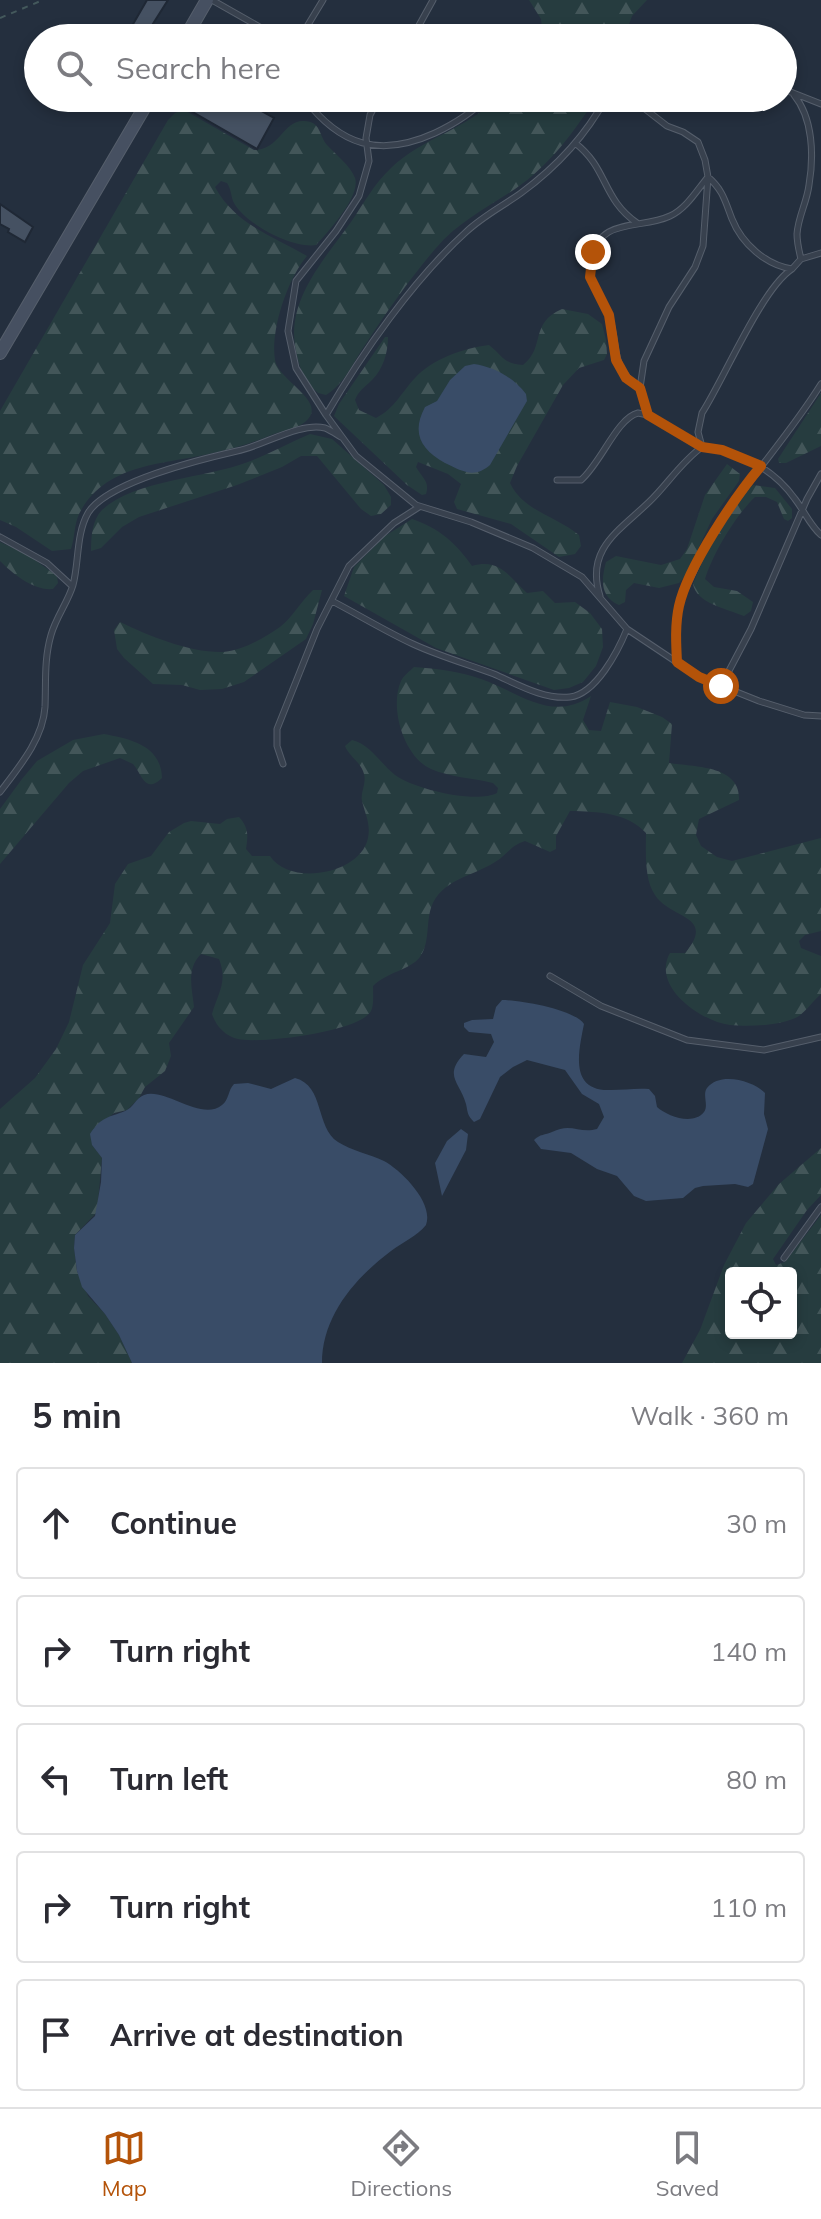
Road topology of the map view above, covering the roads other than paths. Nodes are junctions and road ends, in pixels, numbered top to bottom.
1 (210, 0) edge
2 (323, 0) edge
3 (433, 0) edge
4 (194, 24) edge
5 (254, 24) edge
6 (308, 24) edge
7 (420, 24) edge
8 (797, 96) edge
9 (797, 99) edge
10 (821, 104) edge
11 (142, 112) edge
12 (314, 112) edge
13 (372, 112) edge
14 (472, 112) edge
15 (596, 112) edge
16 (649, 112) edge
17 (575, 143) junction
18 (367, 146) junction
19 (708, 177) junction
20 (638, 223) junction
21 (821, 253) edge
22 (801, 259) junction
23 (792, 269) junction
24 (0, 353) edge
25 (821, 384) edge
26 (640, 388) junction
27 (326, 415) junction
28 (648, 415) junction
29 (342, 437) junction
30 (702, 447) junction
31 (761, 466) junction
32 (821, 474) edge
33 (557, 480) dead end
34 (420, 506) junction
35 (802, 511) junction
36 (821, 535) edge
37 (0, 537) edge
38 (73, 586) junction
39 (600, 598) junction
40 (332, 601) junction
41 (627, 629) junction
42 (677, 662) junction
43 (721, 686) junction
44 (821, 716) edge
45 (283, 764) dead end
46 (0, 792) edge
47 (550, 976) dead end
48 (821, 1037) edge
49 (821, 1207) edge
50 (784, 1258) dead end

1 - 4 main road
1 - 5 lane
2 - 6 lane
3 - 7 lane
8 - 10 lane
9 - 22 lane
11 - 24 main road
12 - 18 lane
13 - 18 lane
14 - 18 lane
15 - 17 lane
16 - 19 lane
17 - 20 lane
17 - 27 lane
18 - 27 lane
19 - 20 lane
19 - 23 lane
19 - 26 lane
20 - 26 lane
21 - 22 lane
22 - 23 lane
23 - 30 lane
25 - 31 lane
26 - 28 lane
27 - 29 lane
28 - 30 lane
28 - 33 lane
29 - 34 lane
29 - 38 lane
30 - 31 lane
30 - 39 lane
31 - 35 lane
31 - 42 lane
32 - 35 lane
34 - 39 lane
34 - 40 lane
35 - 36 lane
35 - 43 lane
37 - 38 lane
38 - 46 lane
39 - 41 lane
40 - 41 lane
40 - 45 lane
41 - 42 lane
42 - 43 lane
43 - 44 lane
47 - 48 lane
49 - 50 lane

